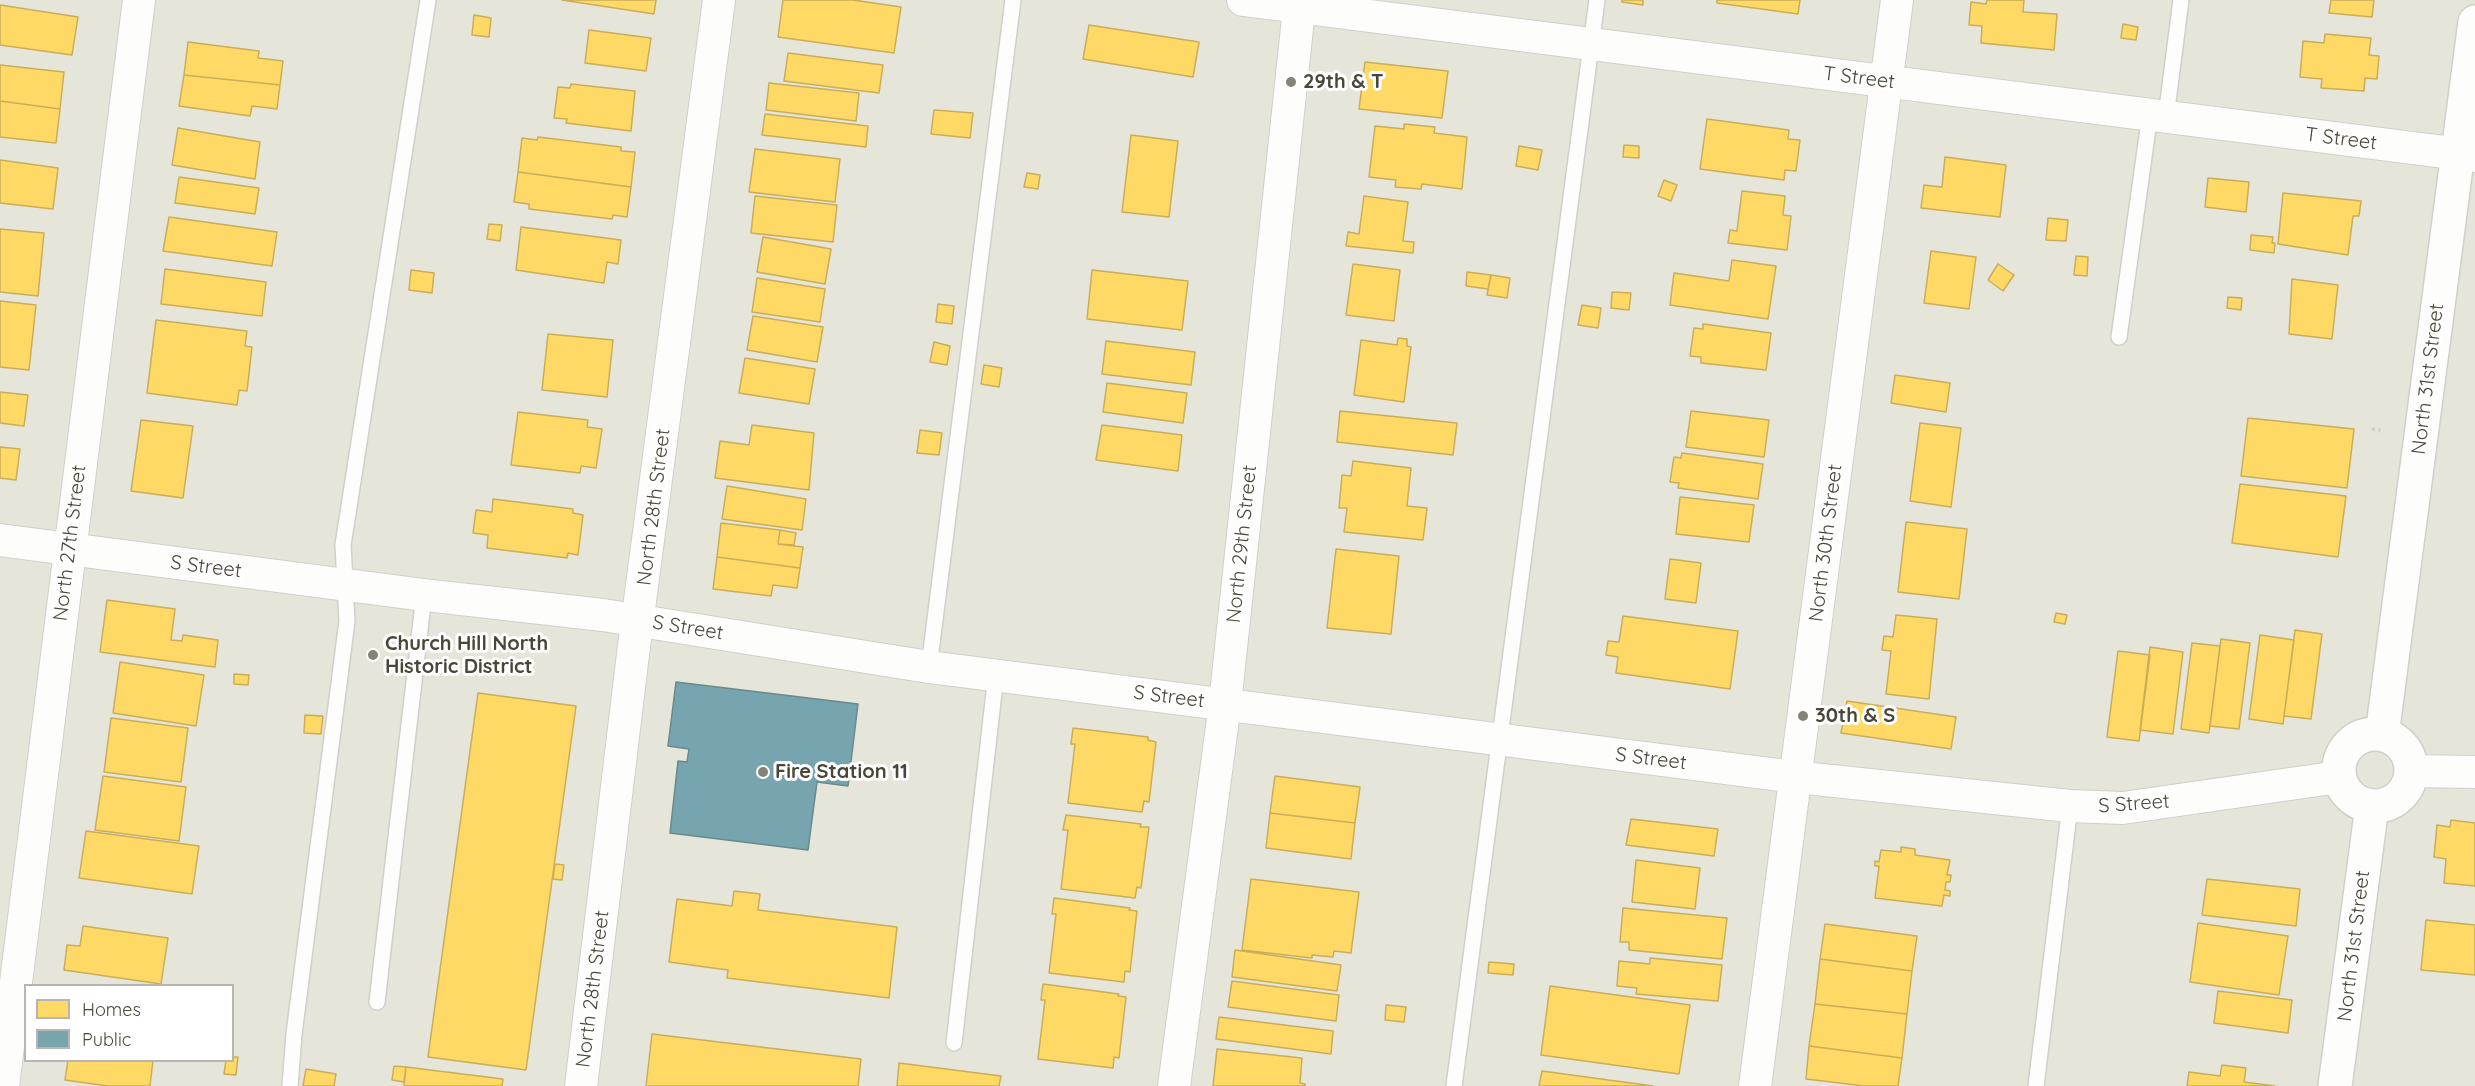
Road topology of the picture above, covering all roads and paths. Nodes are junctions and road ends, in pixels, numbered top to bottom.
1 (139, 0) edge
2 (428, 0) edge
3 (719, 0) edge
4 (1013, 0) edge
5 (1243, 0) edge
6 (1597, 0) edge
7 (1898, 0) edge
8 (2181, 0) edge
9 (1299, 3) edge
10 (2475, 22) edge
11 (1591, 44) junction
12 (1887, 81) junction
13 (2158, 116) junction
14 (2466, 155) edge
15 (2119, 336) dead end
16 (2372, 429) dead end
17 (2386, 431) dead end
18 (0, 540) edge
19 (69, 548) junction
20 (345, 585) junction
21 (424, 595) junction
22 (639, 621) junction
23 (929, 667) junction
24 (996, 675) junction
25 (1225, 704) junction
26 (2382, 735) junction
27 (1499, 739) junction
28 (2411, 771) junction
29 (2475, 772) edge
30 (1796, 777) junction
31 (2339, 777) junction
32 (2372, 806) junction
33 (2070, 807) junction
34 (377, 1002) dead end
35 (954, 1043) dead end
36 (3, 1086) edge
37 (291, 1086) edge
38 (581, 1086) edge
39 (1174, 1086) edge
40 (1454, 1086) edge
41 (1755, 1086) edge
42 (2036, 1086) edge
43 (2335, 1086) edge

1 - 19 street, North 27th Street
2 - 20 lane
3 - 22 street, North 28th Street
4 - 23 lane
5 - 9 street, T Street
6 - 11 lane
7 - 12 street, North 30th Street
8 - 13 lane
9 - 11 street, T Street
9 - 25 street, North 29th Street
10 - 14 street, North 31st Street
11 - 12 street, T Street
11 - 27 lane
12 - 13 street, T Street
12 - 30 street, North 30th Street
13 - 14 street, T Street
13 - 15 lane
14 - 26 street, North 31st Street
16 - 17 path
18 - 19 street, S Street
19 - 20 street, S Street
19 - 36 street, North 27th Street
20 - 21 street, S Street
20 - 37 lane
21 - 22 street, S Street
21 - 34 lane
22 - 23 street, S Street
22 - 38 street, North 28th Street
23 - 24 street, S Street
24 - 25 street, S Street
24 - 35 lane
25 - 27 street, S Street
25 - 39 street, North 29th Street
26 - 28 street
26 - 31 street
27 - 30 street, S Street
27 - 40 lane
28 - 29 street
28 - 32 street
30 - 33 street, S Street
30 - 41 street, North 30th Street
31 - 32 street
31 - 33 street, S Street
32 - 43 street, North 31st Street
33 - 42 lane

